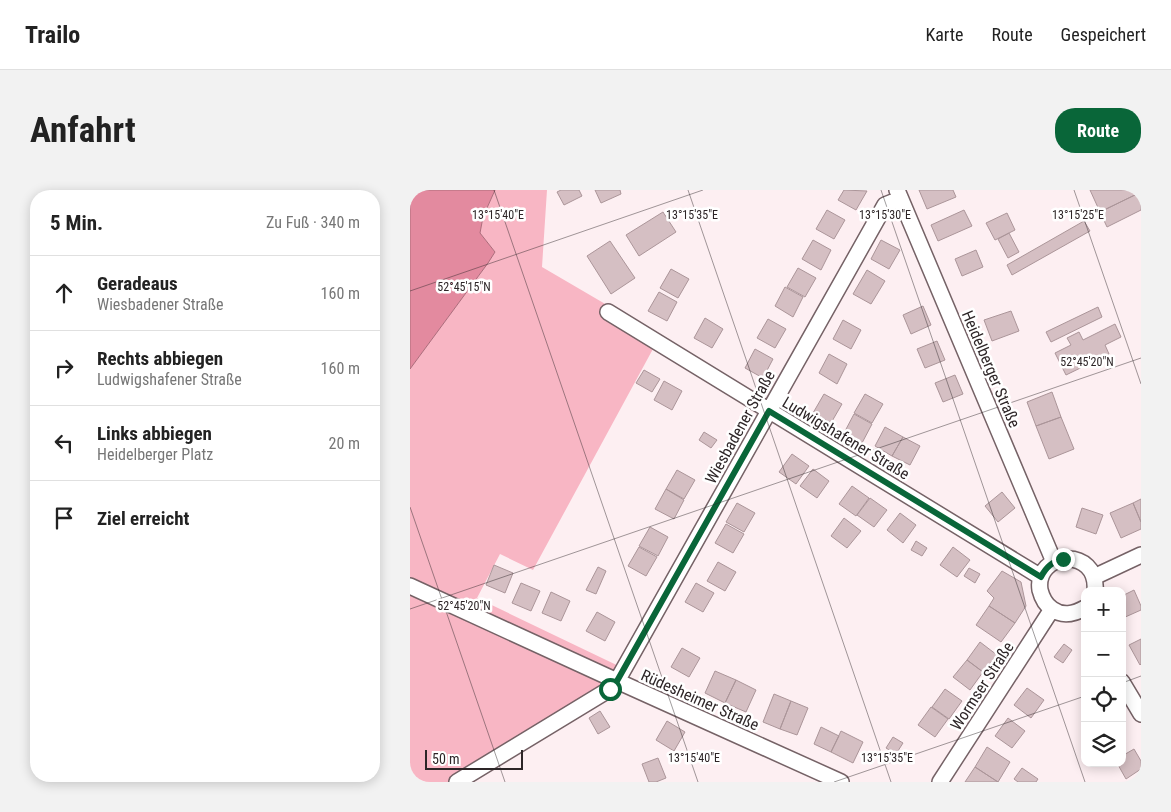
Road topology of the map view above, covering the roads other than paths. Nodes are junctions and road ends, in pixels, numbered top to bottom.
1 (898, 194) edge
2 (608, 312) dead end
3 (769, 411) junction
4 (1141, 555) edge
5 (1054, 562) junction
6 (1041, 577) junction
7 (1094, 584) edge
8 (410, 586) edge
9 (1052, 609) junction
10 (1081, 612) edge
11 (617, 681) junction
12 (1126, 689) edge
13 (1141, 714) edge
14 (457, 782) edge
15 (840, 782) edge
16 (940, 782) edge

1 - 3 street, Wiesbadener Straße
1 - 5 street, Heidelberger Straße
2 - 3 street, Ludwigshafener Straße
3 - 6 street, Ludwigshafener Straße
3 - 11 street, Wiesbadener Straße
4 - 7 street
5 - 6 street
5 - 7 street
6 - 9 street
8 - 11 street, Rüdesheimer Straße
9 - 10 street
9 - 16 street, Wormser Straße
11 - 14 street
11 - 15 street, Rüdesheimer Straße
12 - 13 street

